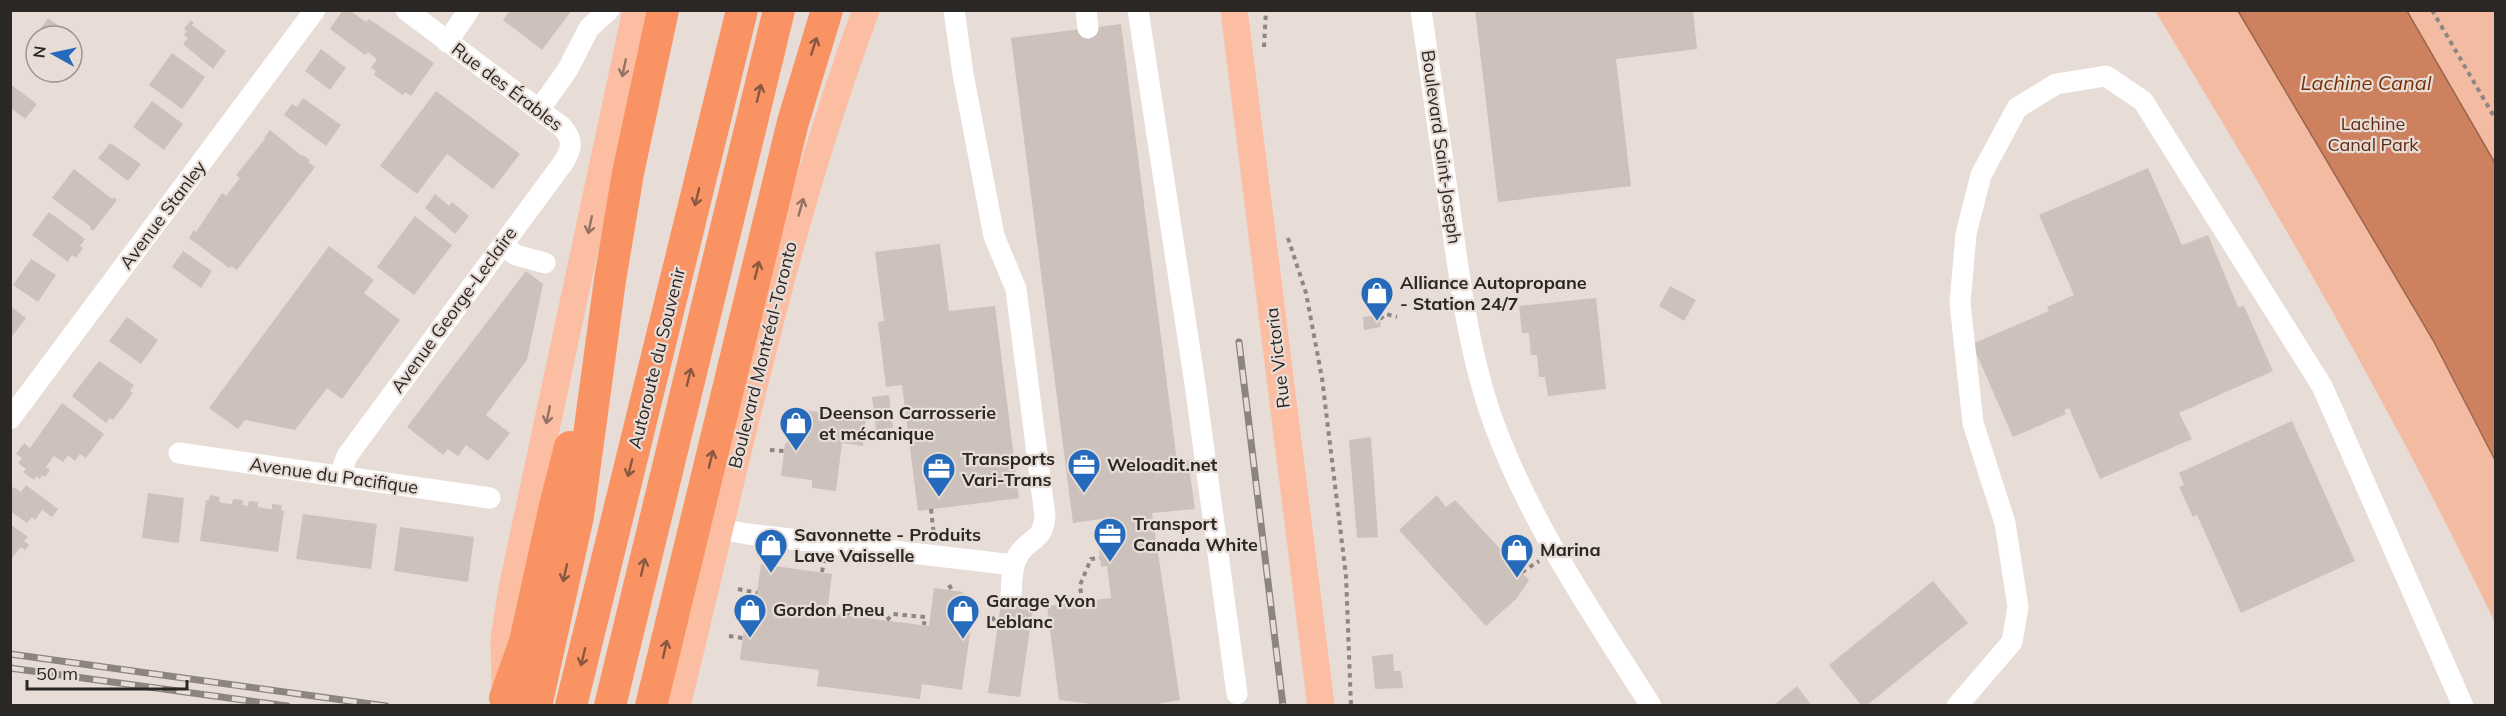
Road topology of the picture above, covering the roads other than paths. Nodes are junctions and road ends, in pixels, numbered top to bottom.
1 (315, 10) edge
2 (406, 10) edge
3 (469, 10) edge
4 (609, 10) edge
5 (636, 10) edge
6 (663, 10) edge
7 (742, 10) edge
8 (779, 10) edge
9 (827, 10) edge
10 (866, 10) edge
11 (954, 10) edge
12 (1138, 10) edge
13 (1234, 10) edge
14 (1421, 10) edge
15 (447, 42) junction
16 (539, 110) junction
17 (571, 145) junction
18 (602, 167) junction
19 (502, 245) junction
20 (545, 263) dead end
21 (602, 325) junction
22 (10, 419) edge
23 (179, 453) dead end
24 (340, 476) junction
25 (490, 498) dead end
26 (720, 529) junction
27 (1014, 565) junction
28 (1011, 597) dead end
29 (1237, 694) dead end
30 (505, 702) edge
31 (536, 705) edge
32 (571, 705) edge
33 (610, 705) edge
34 (651, 705) edge
35 (677, 705) edge
36 (1320, 705) edge
37 (1651, 705) edge
38 (1957, 705) edge
39 (2463, 705) edge

1 - 22 street, Avenue Stanley
2 - 15 street, Rue des Érables
3 - 15 street
4 - 16 street
5 -> 18 main road
6 - 21 highway
7 -> 32 highway, Autoroute du Souvenir
33 -> 8 highway, Autoroute du Souvenir
34 -> 9 highway
26 -> 10 main road, Boulevard Montréal-Toronto
11 - 27 street
12 - 29 street
13 - 36 main road, Rue Victoria
14 - 37 street, Boulevard Saint-Joseph
15 - 16 street, Rue des Érables
16 - 17 street, Rue des Érables
17 - 18 street, Rue des Érables
17 - 19 street, Avenue George-Leclaire
18 -> 30 main road
19 - 20 street
19 - 24 street, Avenue George-Leclaire
21 - 30 highway
21 -> 31 highway
23 - 24 street, Avenue du Pacifique
24 - 25 street, Avenue du Pacifique
26 - 27 street
26 - 35 main road, Boulevard Montréal-Toronto
27 - 28 street
38 - 39 street

